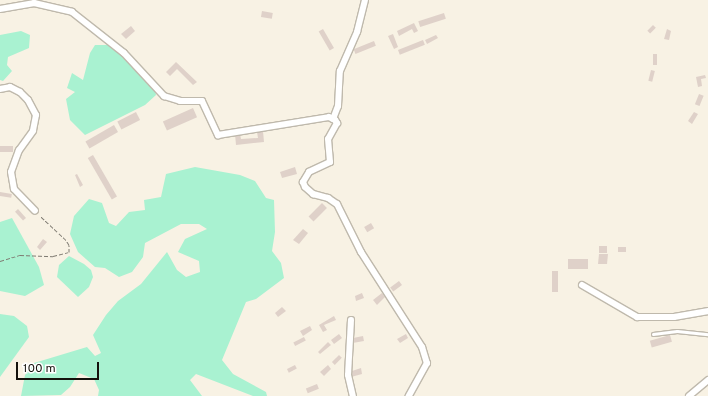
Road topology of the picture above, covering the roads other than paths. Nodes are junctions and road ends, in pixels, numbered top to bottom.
1 (365, 0) edge
2 (0, 9) edge
3 (0, 89) edge
4 (333, 119) junction
5 (36, 211) road end
6 (582, 285) dead end
7 (708, 311) edge
8 (352, 320) dead end
9 (653, 334) dead end
10 (708, 334) edge
11 (708, 380) edge
12 (353, 396) edge
13 (409, 396) edge
14 (689, 396) edge

1 - 4 street
2 - 4 street
3 - 5 street
4 - 13 street
6 - 7 street
8 - 12 street
9 - 10 lane
11 - 14 street

